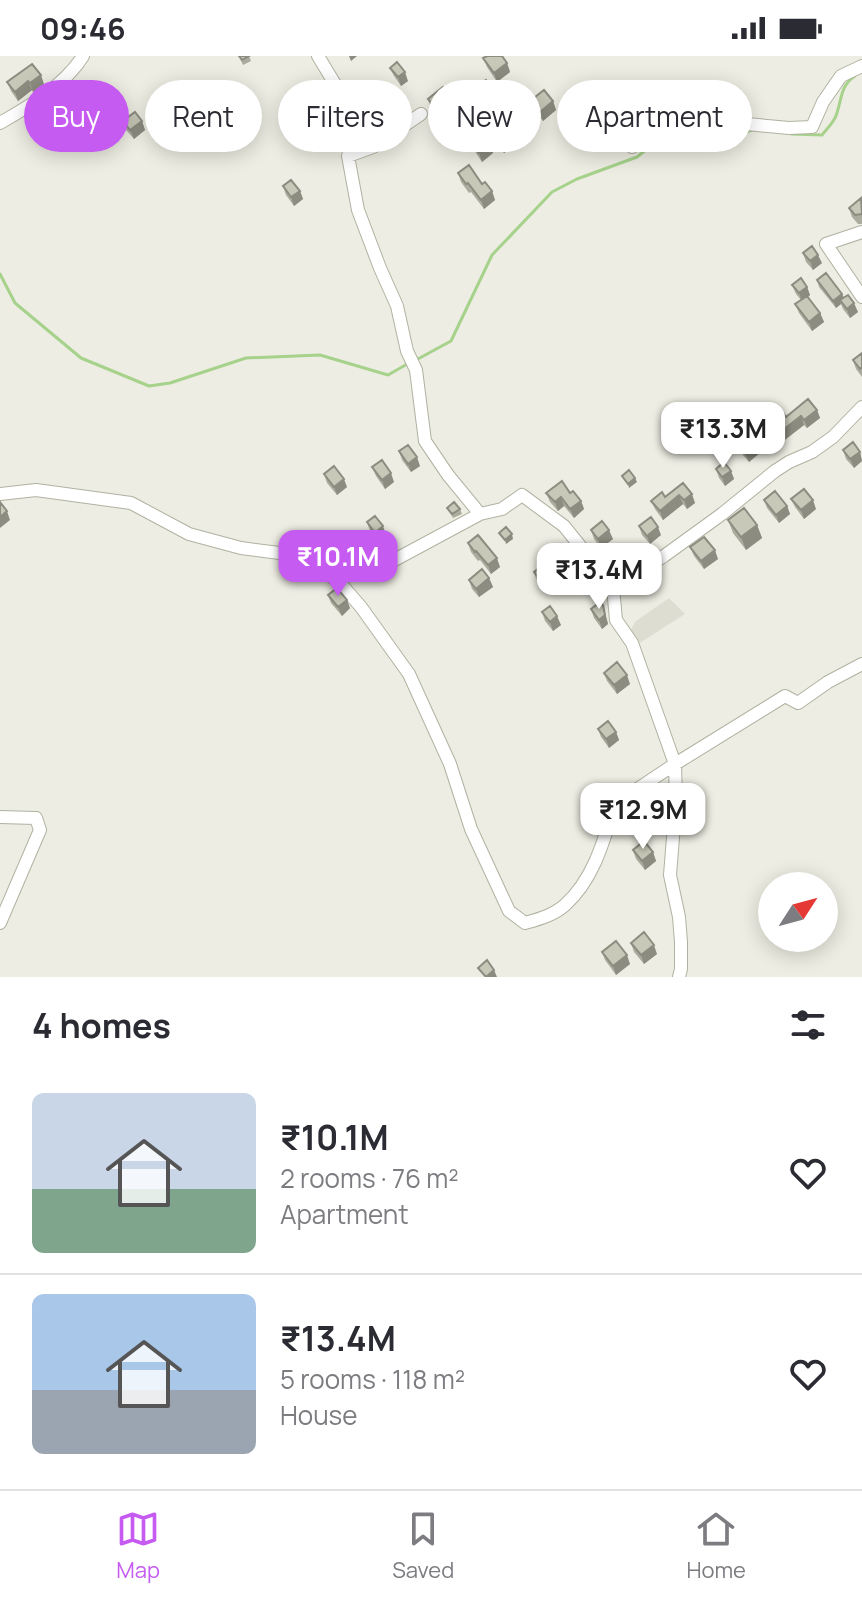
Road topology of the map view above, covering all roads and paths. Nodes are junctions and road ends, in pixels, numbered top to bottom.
1 (83, 56) edge
2 (318, 56) edge
3 (862, 66) edge
4 (333, 80) edge
5 (421, 114) dead end
6 (412, 120) edge
7 (0, 123) edge
8 (752, 124) edge
9 (359, 152) edge
10 (862, 232) edge
11 (862, 297) edge
12 (862, 407) edge
13 (0, 494) edge
14 (480, 514) junction
15 (296, 559) junction
16 (613, 587) junction
17 (862, 664) edge
18 (675, 764) junction
19 (0, 817) edge
20 (0, 923) edge
21 (679, 977) edge

1 - 7 street
2 - 4 street
3 - 8 street
5 - 6 street
9 - 14 street
10 - 11 street
12 - 16 street
13 - 15 street
14 - 15 street
14 - 16 street
15 - 18 street
16 - 18 street
17 - 18 street
18 - 21 street
19 - 20 street

